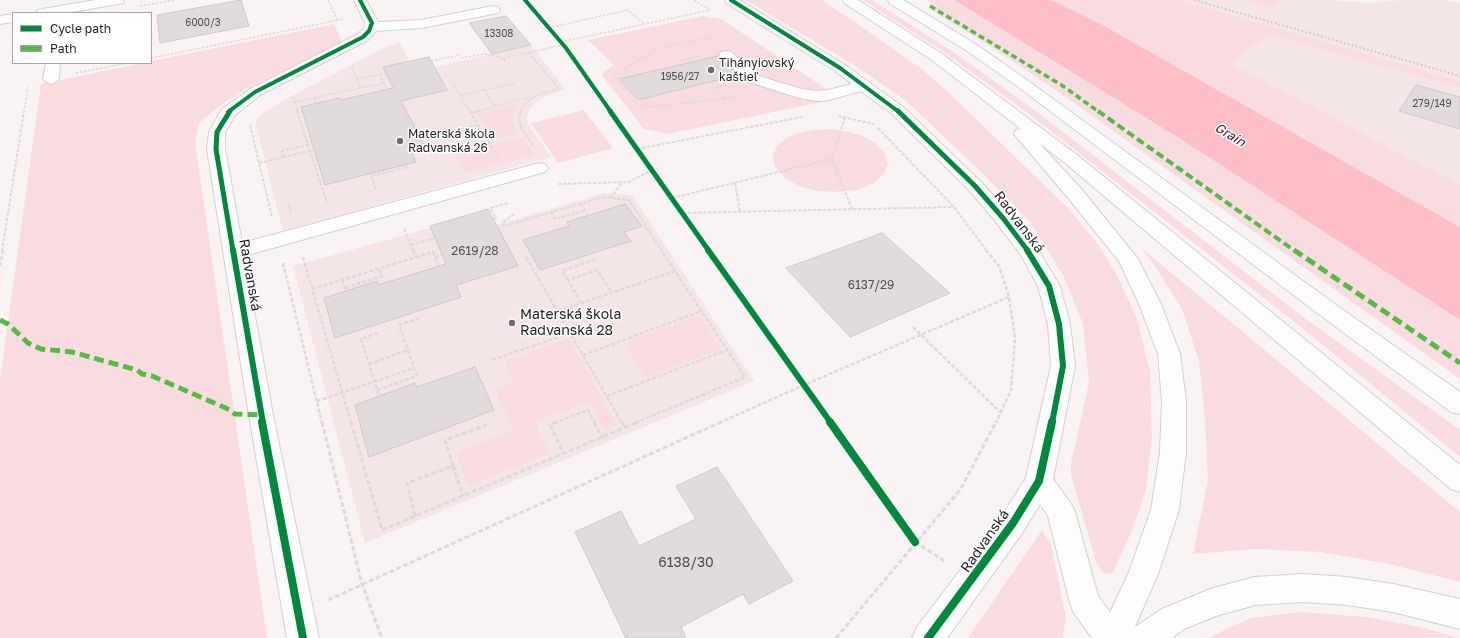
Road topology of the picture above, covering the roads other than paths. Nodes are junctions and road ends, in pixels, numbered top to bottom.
1 (118, 0) edge
2 (360, 0) edge
3 (730, 0) edge
4 (848, 0) edge
5 (894, 0) edge
6 (493, 10) dead end
7 (58, 12) edge
8 (12, 18) edge
9 (0, 20) edge
10 (370, 27) junction
11 (726, 55) road end
12 (53, 64) edge
13 (51, 78) dead end
14 (865, 85) junction
15 (987, 94) junction
16 (539, 168) dead end
17 (234, 252) junction
18 (1460, 405) edge
19 (1039, 481) junction
20 (1460, 481) edge
21 (1460, 614) edge
22 (303, 638) edge
23 (928, 638) edge
24 (1110, 638) edge
25 (1114, 638) edge
26 (1146, 638) edge

1 - 7 main road
2 - 10 main road
3 - 14 main road, Radvanská
4 - 15 main road
5 - 18 main road
6 - 10 main road
8 - 9 main road
10 - 17 main road, Radvanská
11 - 14 main road
12 - 13 main road
14 - 19 main road, Radvanská
15 - 20 main road
15 - 25 main road
16 - 17 main road
17 - 22 main road, Radvanská
19 - 23 main road, Radvanská
19 - 24 main road
21 - 26 main road

